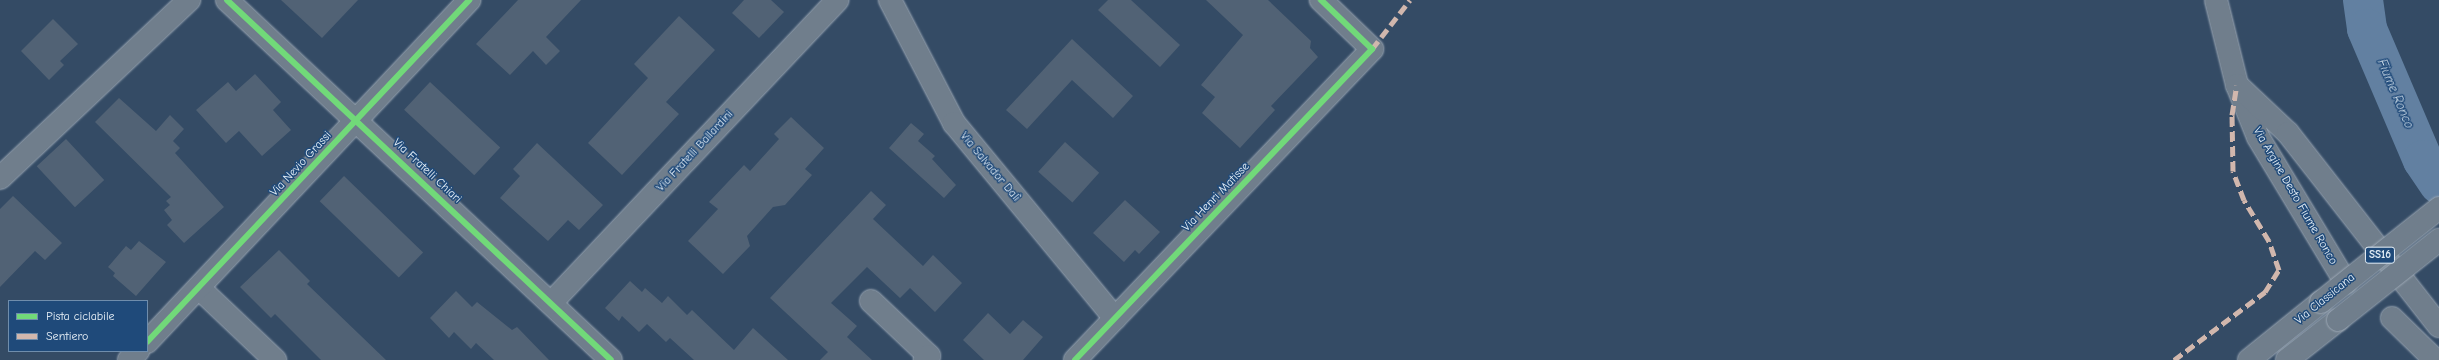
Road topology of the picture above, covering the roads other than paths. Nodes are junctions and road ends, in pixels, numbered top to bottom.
1 (189, 0) edge
2 (227, 0) edge
3 (469, 0) edge
4 (838, 0) edge
5 (890, 0) edge
6 (1321, 0) edge
7 (2216, 0) edge
8 (2237, 85) junction
9 (357, 121) junction
10 (0, 178) edge
11 (2439, 208) edge
12 (2439, 240) edge
13 (2346, 283) junction
14 (199, 288) junction
15 (871, 301) dead end
16 (552, 302) junction
17 (1115, 318) junction
18 (2392, 318) dead end
19 (2439, 326) edge
20 (148, 341) edge
21 (137, 352) edge
22 (129, 360) edge
23 (275, 360) edge
24 (611, 360) edge
25 (925, 360) edge
26 (1075, 360) edge
27 (2249, 360) edge
28 (2287, 360) edge
29 (2435, 360) edge

1 - 10 main road
2 - 9 main road, Via Fratelli Chiari
3 - 9 main road, Via Nevio Grassi
4 - 16 main road, Via Fratelli Ballardini
5 - 17 main road, Via Salvador Dalì
6 - 17 main road, Via Henri Matisse
7 - 8 main road, Via Argine Desto Fiume Ronco
8 - 13 main road, Via Argine Desto Fiume Ronco
8 - 19 main road
9 - 14 main road, Via Nevio Grassi
9 - 16 main road, Via Fratelli Chiari
11 - 13 main road, Via Classicana / SS16, bridge
12 - 28 main road, Via Classicana / SS16, bridge
13 - 27 main road, Via Classicana / SS16, bridge
14 - 20 main road, Via Nevio Grassi
14 - 23 main road
15 - 25 main road
16 - 24 main road, Via Fratelli Chiari
17 - 26 main road, Via Henri Matisse
18 - 29 main road
21 - 22 main road

